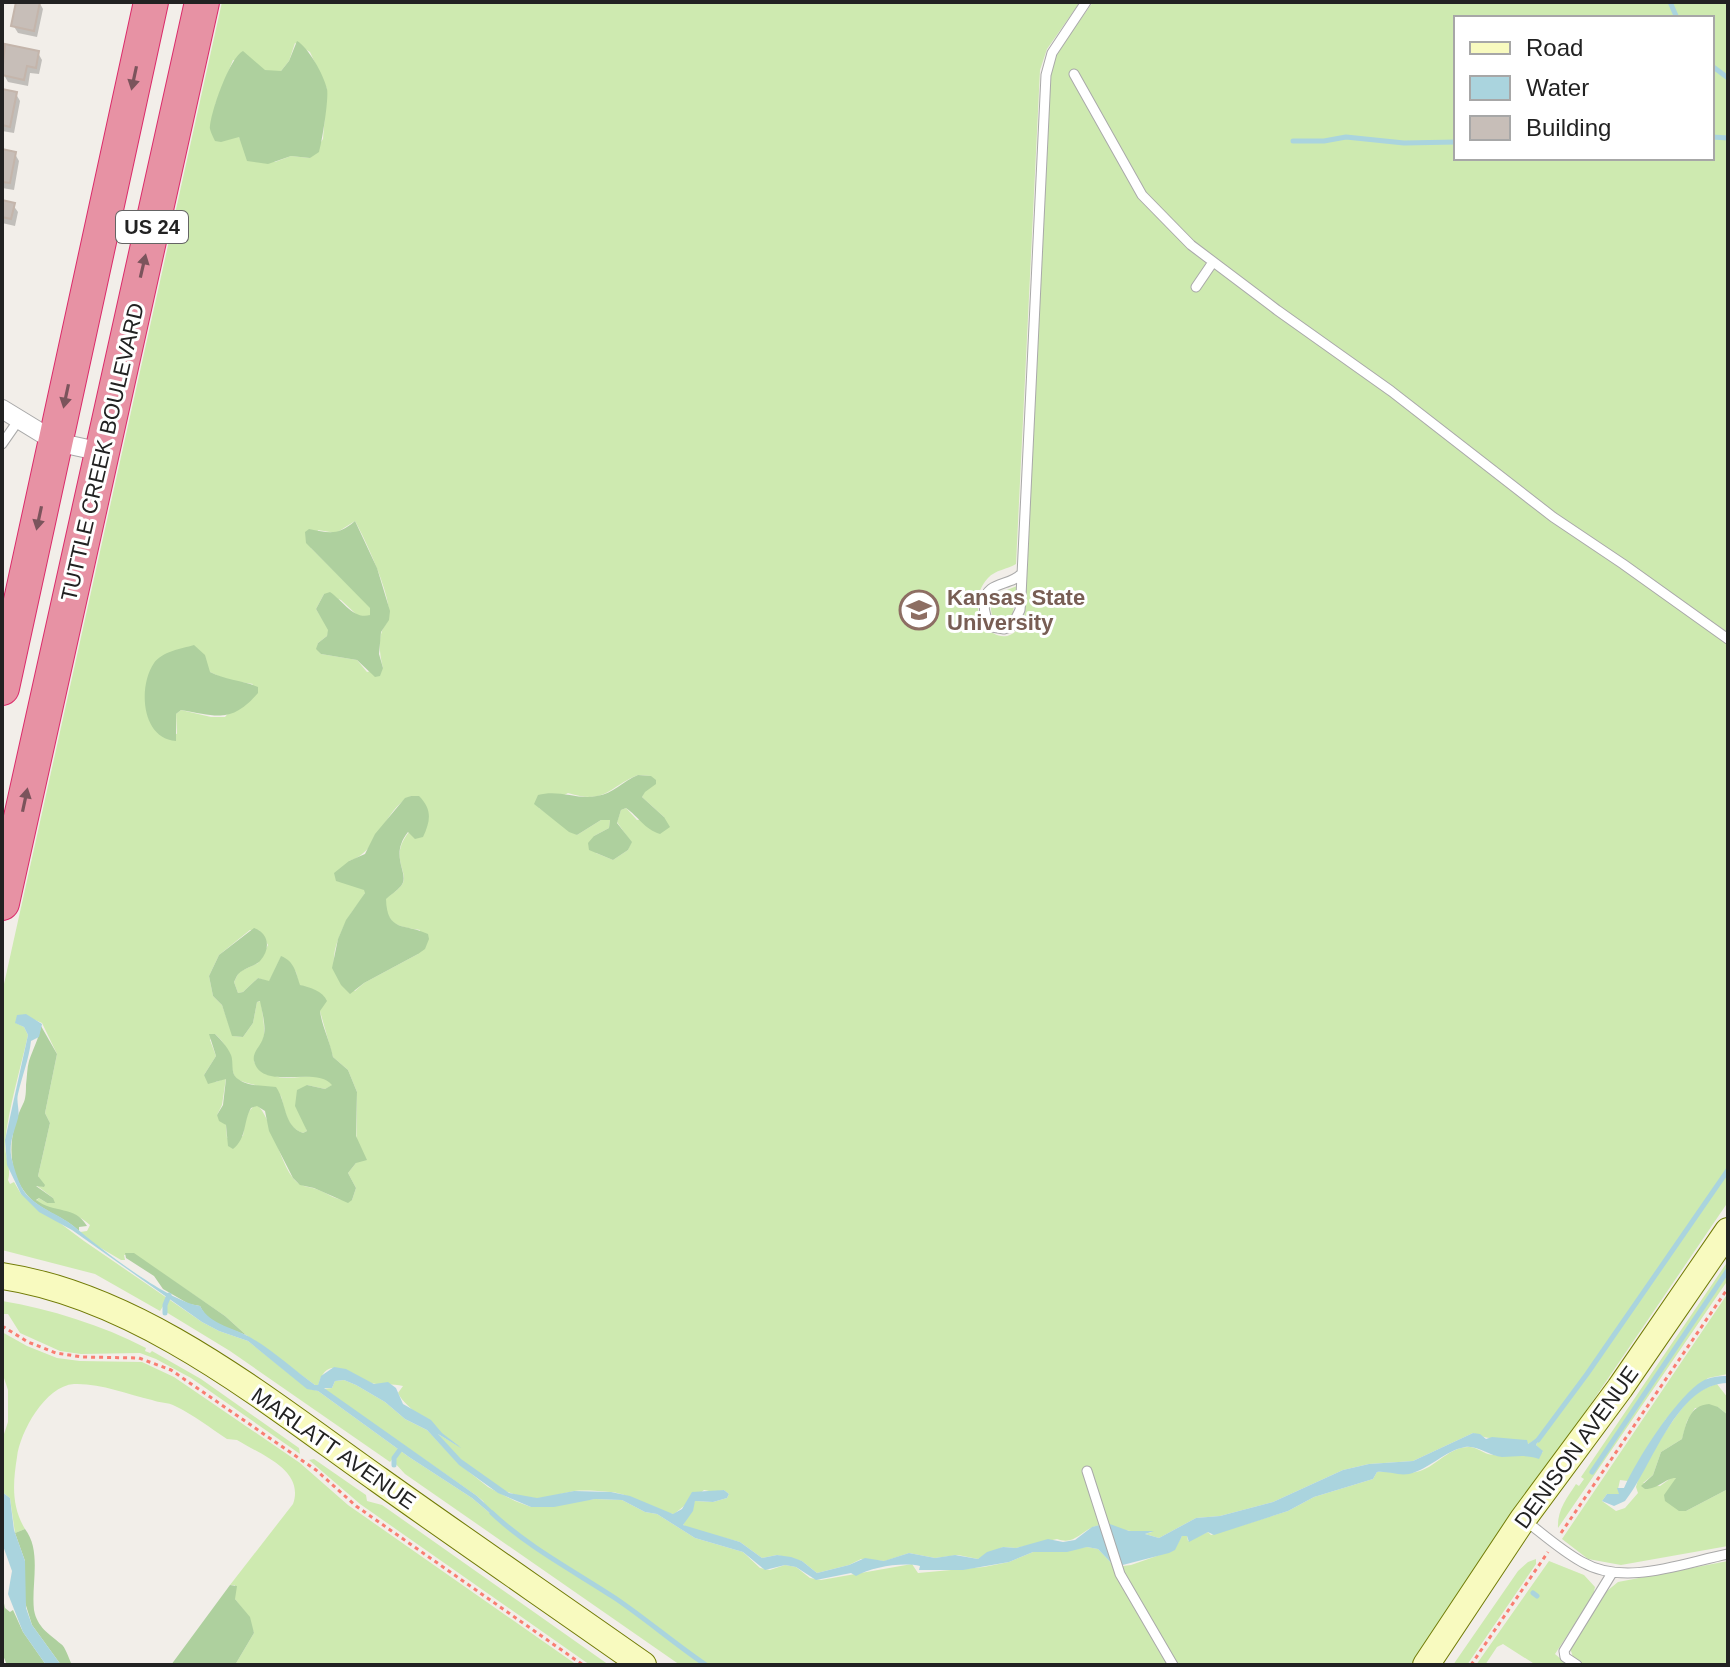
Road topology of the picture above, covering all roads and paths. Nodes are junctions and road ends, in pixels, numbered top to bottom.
1 (151, 2) edge
2 (202, 2) edge
3 (1086, 2) edge
4 (1074, 74) dead end
5 (1213, 262) junction
6 (1196, 287) dead end
7 (2, 409) edge
8 (18, 421) junction
9 (56, 442) junction
10 (2, 444) edge
11 (102, 452) junction
12 (1022, 573) junction
13 (1728, 639) edge
14 (2, 688) edge
15 (2, 903) edge
16 (1728, 1231) edge
17 (2, 1276) edge
18 (1728, 1288) edge
19 (2, 1326) edge
20 (307, 1453) dead end
21 (302, 1460) junction
22 (1087, 1471) dead end
23 (1523, 1519) junction
24 (1560, 1535) dead end
25 (1728, 1554) edge
26 (1543, 1559) dead end
27 (1612, 1573) junction
28 (583, 1665) edge
29 (643, 1665) edge
30 (1173, 1665) edge
31 (1426, 1665) edge
32 (1471, 1665) edge
33 (1577, 1665) edge

1 -> 9 highway, TUTTLE CREEK BOULEVARD / US 24
11 -> 2 highway, TUTTLE CREEK BOULEVARD / US 24
3 - 12 lane
4 - 5 lane
5 - 6 lane
5 - 13 lane
7 - 8 street
8 - 9 street
8 - 10 lane
9 - 11 street
9 -> 14 highway, TUTTLE CREEK BOULEVARD / US 24
15 -> 11 highway, TUTTLE CREEK BOULEVARD / US 24
12 - 12 lane
16 - 23 main road, DENISON AVENUE
17 - 29 main road, MARLATT AVENUE
18 - 24 path
19 - 21 path
20 - 21 path
21 - 28 path
22 - 30 lane
23 - 27 lane
23 - 31 main road, DENISON AVENUE
25 - 27 lane
26 - 32 path
27 - 33 lane

